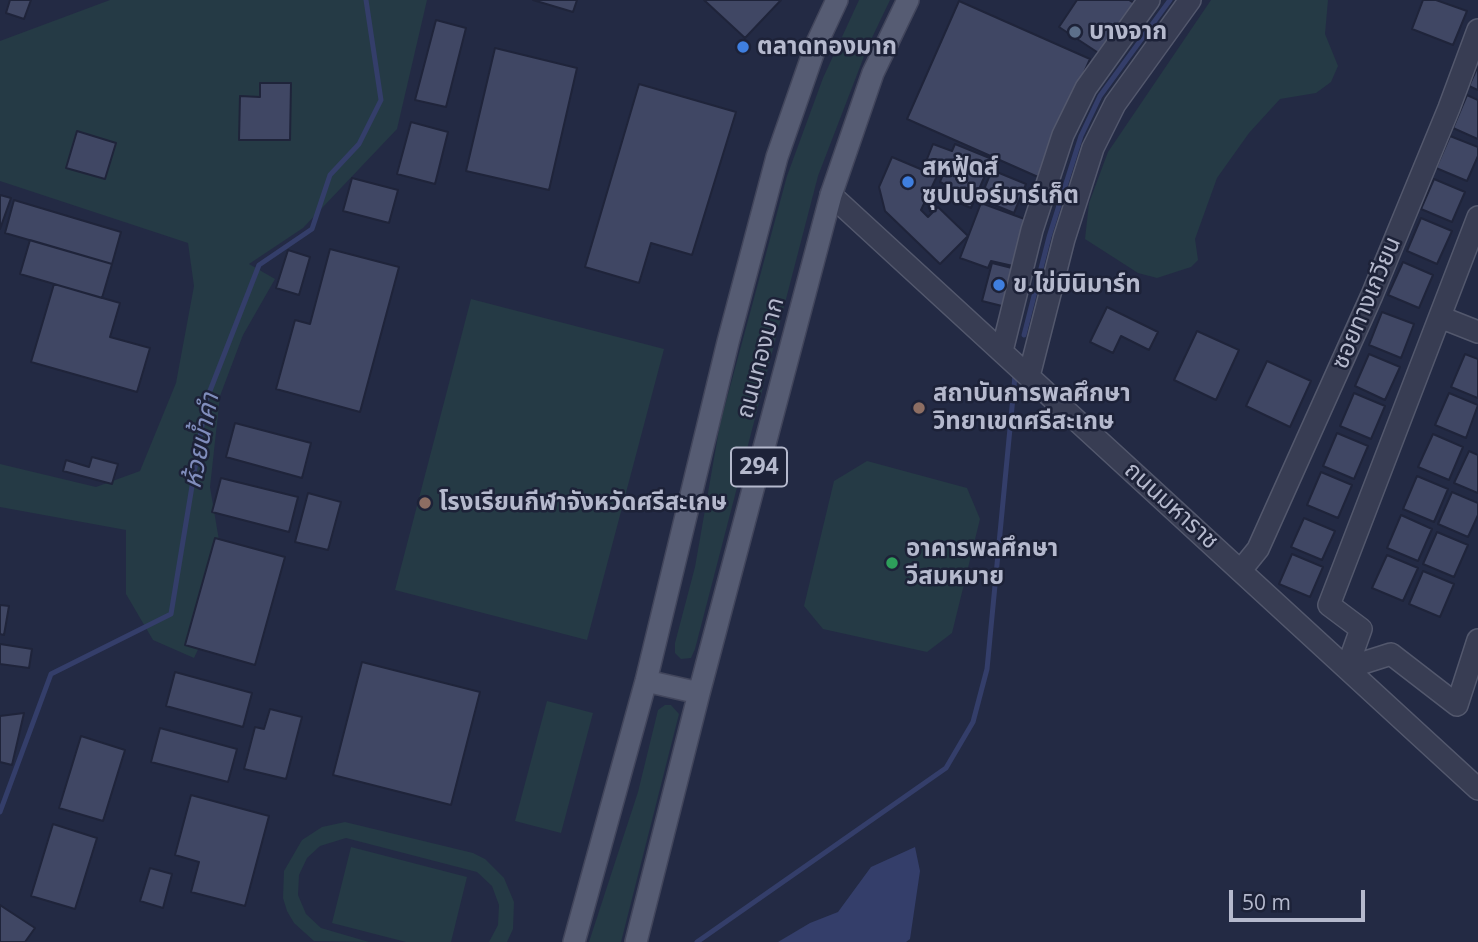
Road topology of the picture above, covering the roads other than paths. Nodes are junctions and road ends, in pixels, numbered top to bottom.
1 (837, 0) edge
2 (908, 0) edge
3 (1149, 0) edge
4 (1190, 0) edge
5 (1478, 30) edge
6 (831, 195) junction
7 (1478, 217) edge
8 (1440, 317) junction
9 (1478, 332) edge
10 (1002, 351) junction
11 (1029, 376) junction
12 (1241, 570) junction
13 (1478, 640) edge
14 (1347, 668) junction
15 (646, 681) junction
16 (699, 693) junction
17 (1478, 789) edge
18 (574, 942) edge
19 (636, 942) edge

1 - 15 main road, ถนนทองมาก / 294
2 - 6 main road, ถนนทองมาก / 294
3 - 10 street
4 - 11 street
5 - 12 street, ซอยทางเกวียน
6 - 10 street, ถนนมหาราช
6 - 16 main road, ถนนทองมาก / 294
7 - 8 street
8 - 9 street
8 - 14 street
10 - 11 street, ถนนมหาราช
11 - 12 street, ถนนมหาราช
12 - 14 street, ถนนมหาราช
13 - 14 street
14 - 17 street, ถนนมหาราช
15 - 16 main road
15 - 18 main road, ถนนทองมาก / 294
16 - 19 main road, ถนนทองมาก / 294

